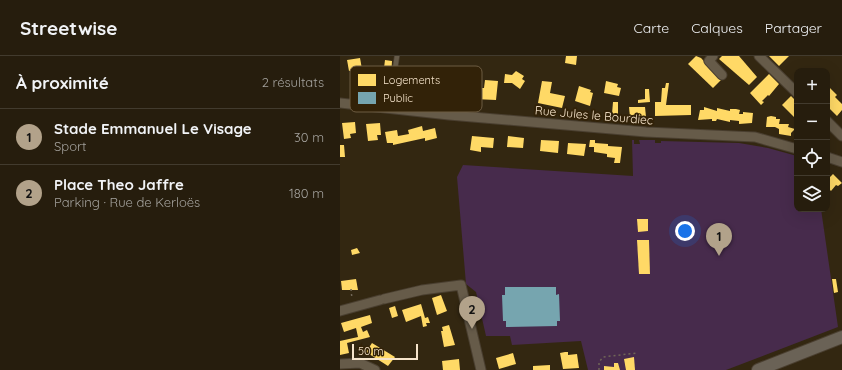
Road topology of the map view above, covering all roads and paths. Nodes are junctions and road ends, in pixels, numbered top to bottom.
1 (398, 56) edge
2 (713, 56) edge
3 (759, 56) edge
4 (396, 66) edge
5 (722, 75) dead end
6 (794, 90) edge
7 (340, 103) edge
8 (350, 104) edge
9 (423, 112) edge
10 (830, 124) edge
11 (842, 136) edge
12 (794, 148) edge
13 (830, 158) edge
14 (842, 162) edge
15 (340, 311) edge
16 (842, 337) edge
17 (637, 353) dead end
18 (340, 364) edge
19 (375, 370) edge
20 (481, 370) edge
21 (599, 370) edge
22 (758, 370) edge

1 - 4 lane
2 - 5 street
3 - 6 street
7 - 8 street, Rue Jules le Bourdiec
9 - 12 street, Rue Jules le Bourdiec
10 - 11 street
13 - 14 street
15 - 20 street
16 - 22 main road
17 - 21 path
18 - 19 street

